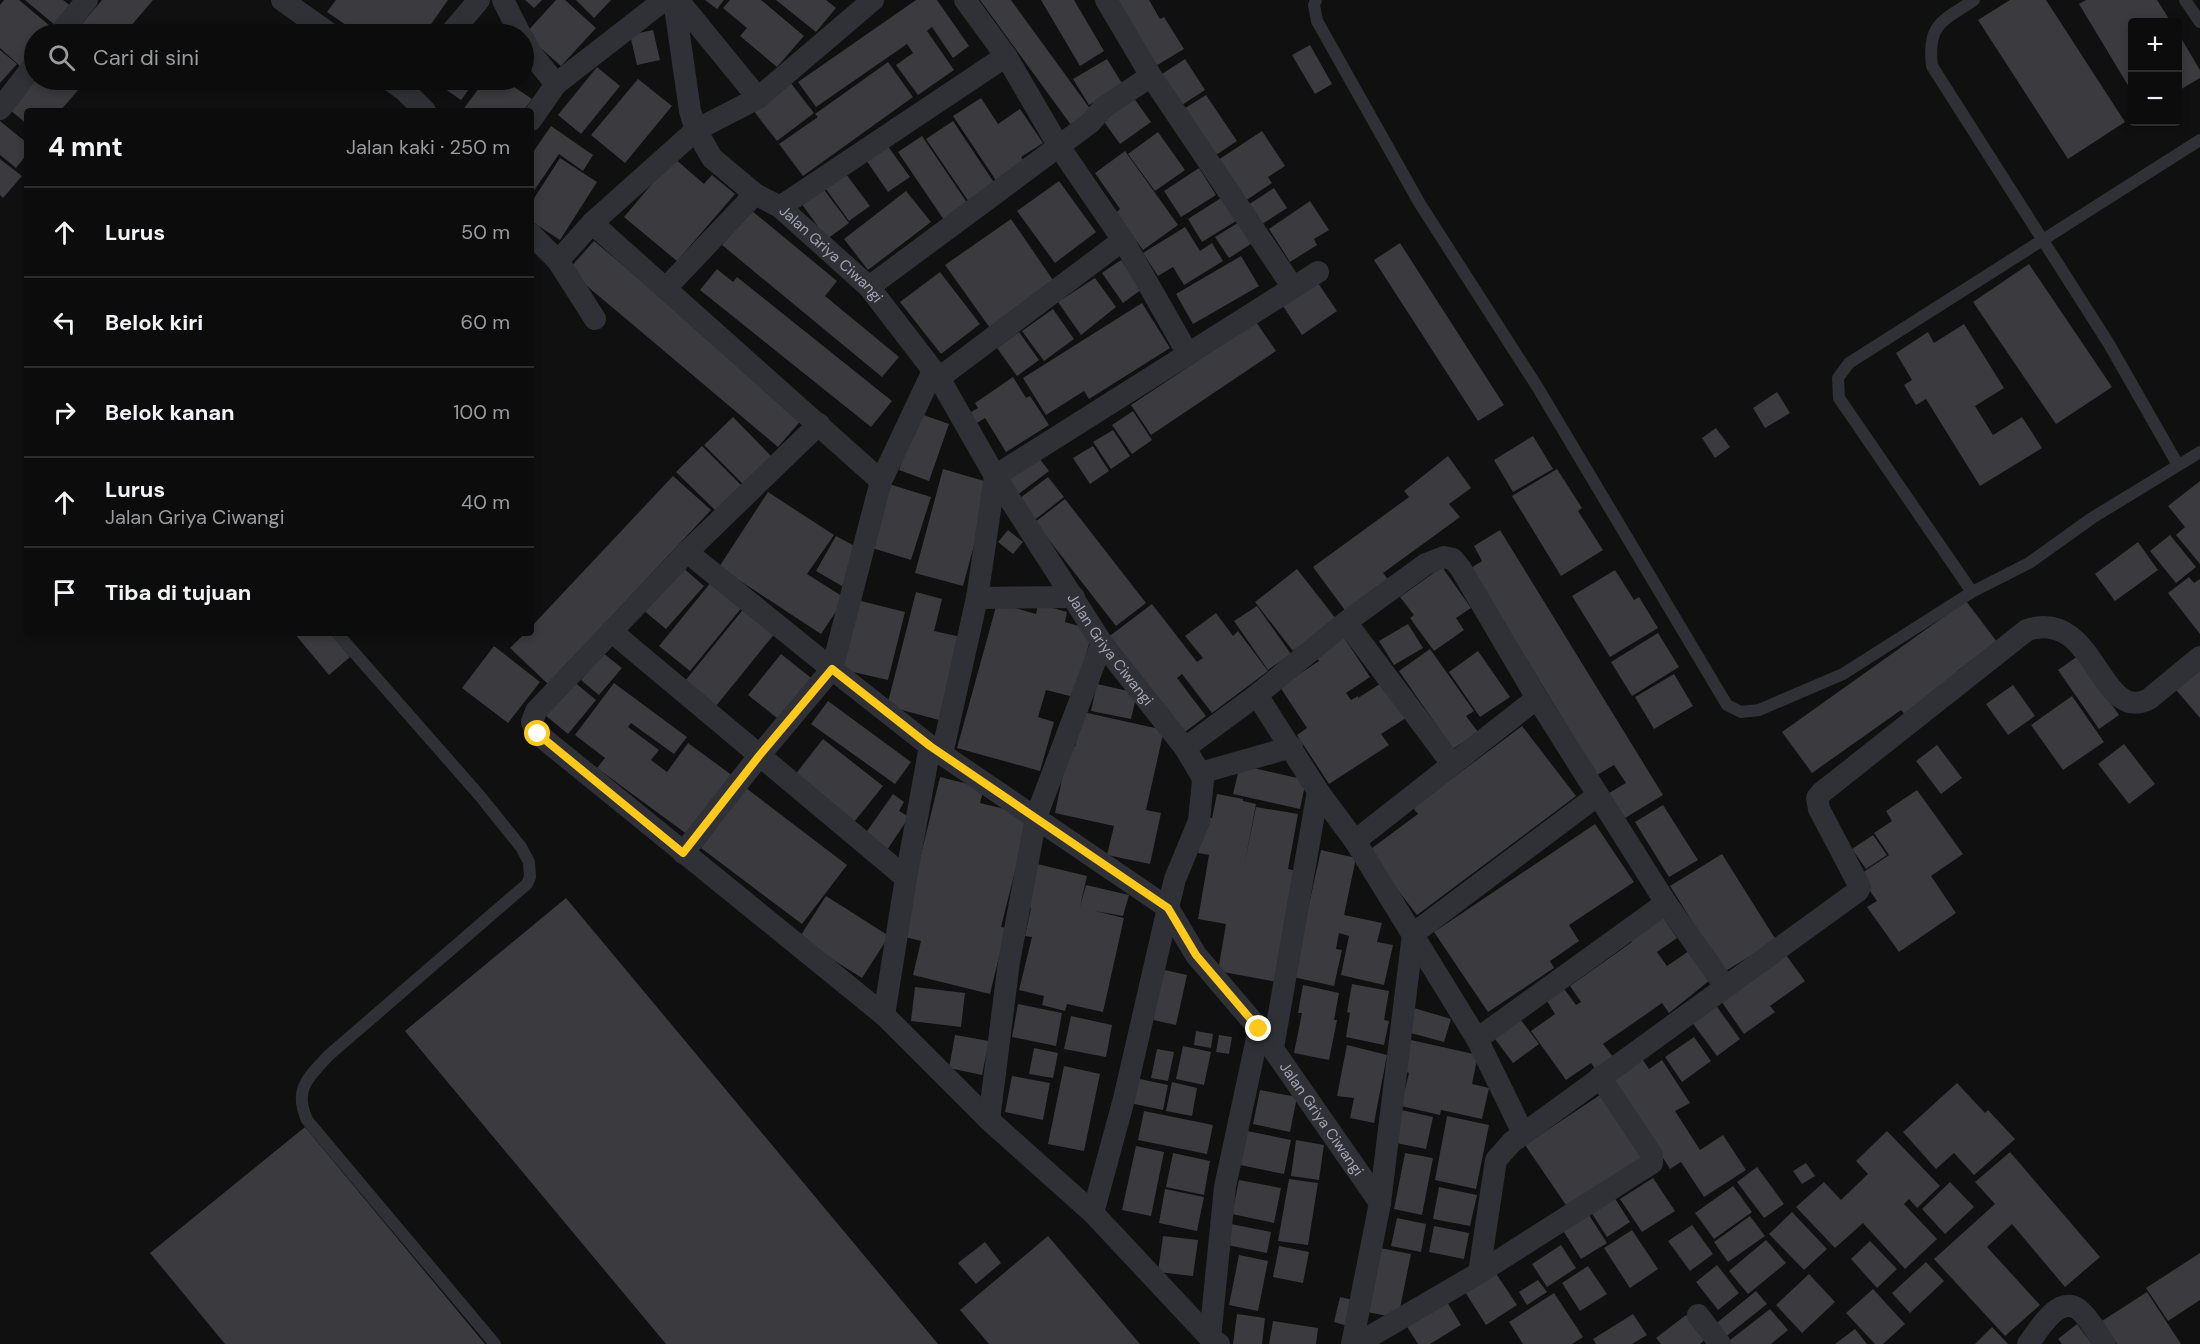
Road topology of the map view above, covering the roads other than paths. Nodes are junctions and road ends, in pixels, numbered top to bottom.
1 (87, 0) edge
2 (282, 0) edge
3 (479, 0) edge
4 (503, 0) edge
5 (664, 0) edge
6 (676, 0) edge
7 (965, 0) edge
8 (1106, 0) edge
9 (1316, 0) edge
10 (1974, 0) edge
11 (2186, 0) edge
12 (863, 3) edge
13 (307, 7) edge
14 (2200, 22) edge
15 (67, 24) edge
16 (321, 24) edge
17 (459, 24) edge
18 (515, 24) edge
19 (1006, 56) junction
20 (534, 57) edge
21 (1151, 76) junction
22 (24, 77) edge
23 (556, 84) junction
24 (408, 90) edge
25 (758, 98) junction
26 (1, 105) edge
27 (423, 108) edge
28 (534, 116) edge
29 (696, 130) junction
30 (2200, 140) edge
31 (1058, 145) junction
32 (755, 194) junction
33 (780, 207) junction
34 (592, 223) junction
35 (534, 237) edge
36 (2043, 238) junction
37 (1123, 240) junction
38 (558, 261) junction
39 (1318, 272) dead end
40 (1292, 286) junction
41 (869, 287) junction
42 (666, 288) junction
43 (595, 319) dead end
44 (1188, 354) junction
45 (936, 375) junction
46 (819, 424) junction
47 (2200, 452) edge
48 (2178, 465) junction
49 (995, 476) junction
50 (881, 481) junction
51 (687, 552) junction
52 (1972, 592) junction
53 (1074, 597) junction
54 (977, 598) junction
55 (1346, 622) junction
56 (611, 631) junction
57 (340, 636) edge
58 (1102, 643) junction
59 (2200, 657) edge
60 (832, 669) junction
61 (1257, 695) junction
62 (1537, 698) junction
63 (1292, 747) junction
64 (1185, 748) junction
65 (936, 750) junction
66 (759, 756) junction
67 (1452, 764) junction
68 (1200, 773) junction
69 (1318, 792) junction
70 (1598, 795) junction
71 (1036, 817) junction
72 (1355, 841) junction
73 (683, 853) junction
74 (906, 878) junction
75 (1666, 903) junction
76 (1168, 908) junction
77 (1413, 934) junction
78 (1725, 986) junction
79 (884, 1015) junction
80 (1259, 1029) junction
81 (1477, 1039) junction
82 (1273, 1048) junction
83 (1600, 1077) junction
84 (989, 1120) junction
85 (1522, 1133) junction
86 (1380, 1203) junction
87 (1093, 1213) junction
88 (1479, 1273) junction
89 (1698, 1315) dead end
90 (1214, 1341) edge
91 (495, 1344) edge
92 (1352, 1344) edge
93 (1357, 1344) edge
94 (1720, 1344) edge
95 (2028, 1344) edge
96 (2105, 1344) edge

1 - 15 street
2 - 13 street
3 - 17 street
4 - 18 street
5 - 23 street
6 - 25 street
6 - 29 street, Jalan Griya Ciwangi
7 - 19 street
8 - 21 street
9 - 52 lane
10 - 36 lane
11 - 14 lane
12 - 25 street
13 - 16 street
19 - 31 street
19 - 33 street
20 - 23 street
21 - 31 street
21 - 40 street
22 - 26 street
23 - 28 street
24 - 27 street
25 - 29 street
29 - 32 street, Jalan Griya Ciwangi
29 - 34 street
30 - 36 lane
31 - 37 street
31 - 41 street
32 - 33 street, Jalan Griya Ciwangi
32 - 42 street
33 - 41 street, Jalan Griya Ciwangi
34 - 38 street
34 - 42 street
35 - 38 street
36 - 48 lane
36 - 52 lane
37 - 44 street
37 - 45 street
38 - 43 street
39 - 40 street
40 - 44 street
41 - 45 street, Jalan Griya Ciwangi
42 - 46 street
44 - 49 street
45 - 49 street, Jalan Griya Ciwangi
45 - 50 street
46 - 50 street
46 - 51 street
47 - 48 lane
48 - 52 lane
49 - 53 street, Jalan Griya Ciwangi
49 - 54 street
50 - 60 street
51 - 56 street
51 - 60 street
53 - 54 street
53 - 58 street, Jalan Griya Ciwangi
54 - 65 street
55 - 61 street
55 - 62 street
55 - 67 street
56 - 66 street
56 - 73 street
57 - 91 lane
58 - 64 street, Jalan Griya Ciwangi
58 - 71 street
59 - 78 street
60 - 65 street
60 - 66 street
61 - 63 street
61 - 64 street
62 - 67 street
62 - 70 street
63 - 68 street
63 - 69 street
64 - 68 street, Jalan Griya Ciwangi
65 - 71 street
65 - 74 street
66 - 73 street
66 - 74 street
67 - 72 street
68 - 76 street, Jalan Griya Ciwangi
69 - 72 street
69 - 82 street
70 - 75 street
70 - 77 street
71 - 76 street
71 - 84 street
72 - 77 street
73 - 79 street
74 - 79 street
75 - 78 street
75 - 81 street
76 - 80 street, Jalan Griya Ciwangi
76 - 87 street
77 - 81 street
77 - 86 street
78 - 83 street
79 - 84 street
80 - 82 street, Jalan Griya Ciwangi
80 - 90 street
81 - 85 street
82 - 86 street, Jalan Griya Ciwangi
83 - 85 street
83 - 88 street
84 - 87 street
85 - 88 street
86 - 92 street
87 - 90 street
88 - 93 street
89 - 94 street
95 - 96 street

